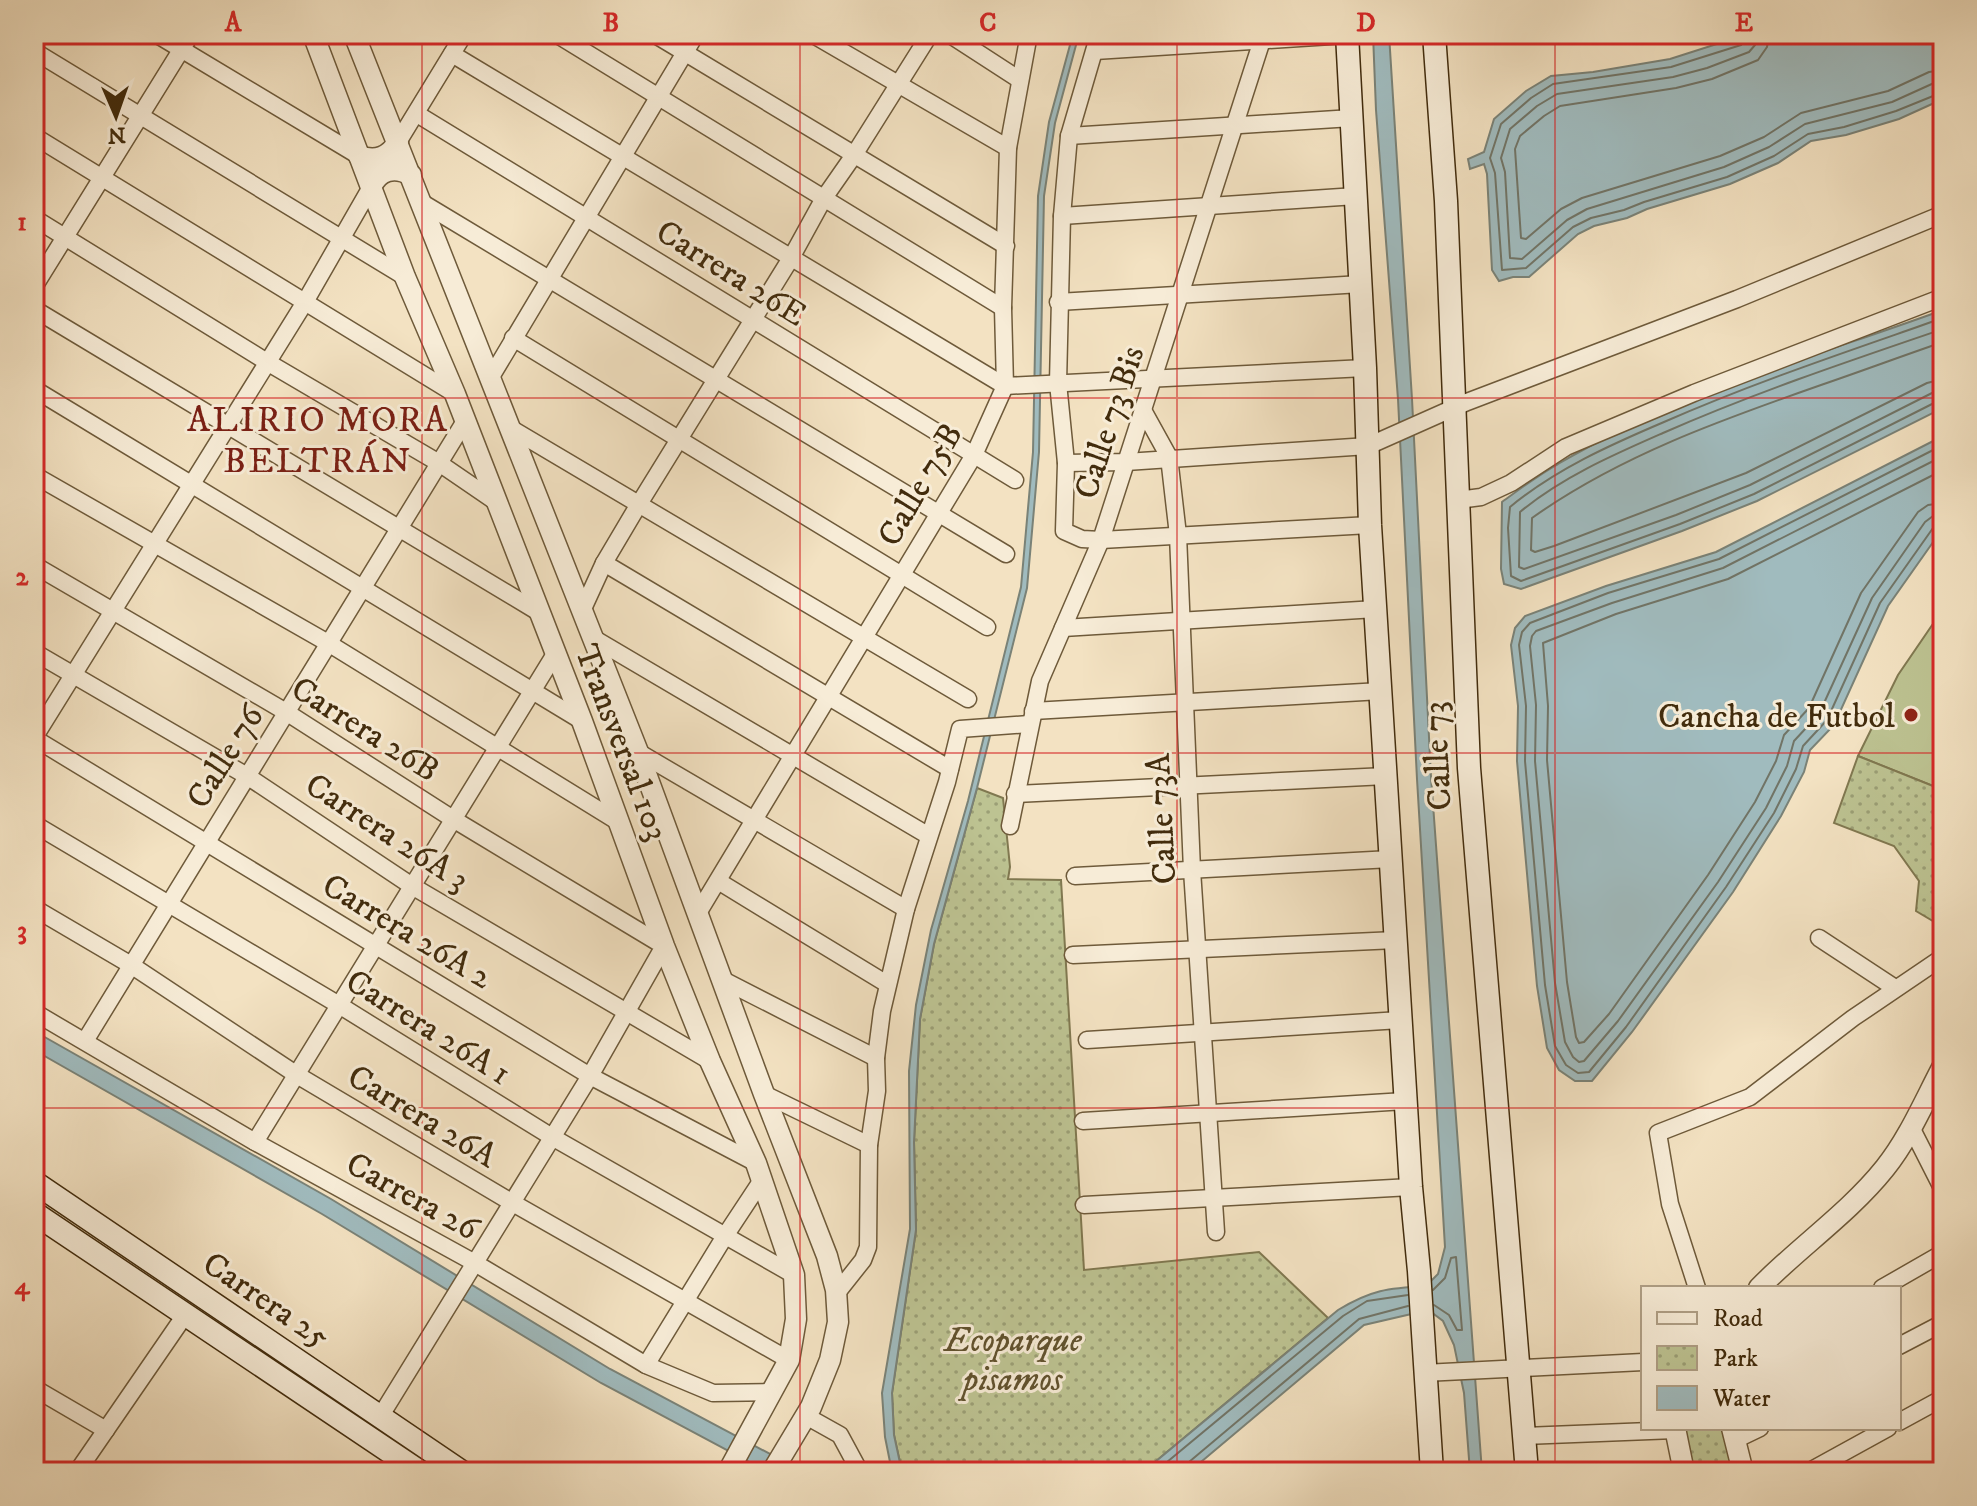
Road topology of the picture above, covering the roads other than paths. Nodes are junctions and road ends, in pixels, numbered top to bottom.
1 (156, 34) edge
2 (191, 34) edge
3 (298, 34) edge
4 (354, 34) edge
5 (464, 34) edge
6 (556, 34) edge
7 (654, 34) edge
8 (696, 34) edge
9 (812, 34) edge
10 (930, 34) edge
11 (949, 34) edge
12 (1029, 34) edge
13 (1099, 34) edge
14 (1434, 34) edge
15 (1347, 35) edge
16 (1263, 37) edge
17 (315, 39) edge
18 (181, 49) junction
19 (34, 51) edge
20 (1095, 51) junction
21 (685, 52) junction
22 (452, 54) junction
23 (1020, 80) junction
24 (898, 84) junction
25 (658, 97) junction
26 (417, 114) junction
27 (140, 116) junction
28 (1352, 118) junction
29 (1236, 125) junction
30 (34, 136) edge
31 (1069, 136) junction
32 (398, 142) junction
33 (1008, 148) junction
34 (854, 155) junction
35 (359, 156) junction
36 (623, 156) junction
37 (411, 175) junction
38 (102, 178) junction
39 (371, 187) junction
40 (1356, 196) junction
41 (824, 198) junction
42 (421, 202) junction
43 (1208, 206) junction
44 (1943, 214) edge
45 (586, 216) junction
46 (1062, 216) junction
47 (34, 218) edge
48 (66, 238) junction
49 (342, 240) junction
50 (1006, 246) junction
51 (791, 258) junction
52 (405, 277) junction
53 (548, 279) junction
54 (1361, 284) junction
55 (34, 287) edge
56 (1180, 295) junction
57 (1943, 297) edge
58 (305, 302) junction
59 (1058, 302) junction
60 (1003, 308) junction
61 (34, 309) edge
62 (751, 320) junction
63 (513, 338) junction
64 (267, 362) junction
65 (1365, 368) junction
66 (491, 377) junction
67 (1153, 377) junction
68 (716, 380) junction
69 (1055, 383) junction
70 (1013, 386) junction
71 (34, 389) edge
72 (455, 394) junction
73 (1455, 407) junction
74 (1143, 410) junction
75 (465, 421) junction
76 (228, 426) junction
77 (510, 428) junction
78 (678, 439) junction
79 (1376, 442) junction
80 (974, 455) junction
81 (1169, 457) junction
82 (1126, 462) junction
83 (439, 463) junction
84 (1066, 463) junction
85 (34, 475) edge
86 (1015, 480) dead end
87 (191, 484) junction
88 (1458, 500) junction
89 (496, 502) junction
90 (639, 504) junction
91 (939, 513) junction
92 (1370, 525) junction
93 (398, 528) junction
94 (1178, 535) junction
95 (1101, 540) junction
96 (155, 543) junction
97 (1006, 554) dead end
98 (604, 563) junction
99 (34, 565) edge
100 (901, 575) junction
101 (362, 588) junction
102 (1376, 609) junction
103 (113, 610) junction
104 (582, 611) junction
105 (540, 613) junction
106 (1181, 621) junction
107 (987, 627) dead end
108 (1063, 628) junction
109 (864, 637) junction
110 (593, 638) junction
111 (328, 643) junction
112 (34, 652) edge
113 (555, 654) junction
114 (73, 676) junction
115 (533, 691) junction
116 (1381, 691) junction
117 (828, 697) junction
118 (968, 699) dead end
119 (1185, 703) junction
120 (286, 712) junction
121 (1031, 718) junction
122 (582, 721) junction
123 (34, 738) edge
124 (498, 747) junction
125 (638, 752) junction
126 (792, 755) junction
127 (950, 769) junction
128 (247, 776) junction
129 (1386, 776) junction
130 (1187, 785) junction
131 (1015, 794) junction
132 (453, 819) junction
133 (754, 819) junction
134 (620, 823) junction
135 (34, 824) edge
136 (1010, 826) dead end
137 (929, 836) junction
138 (206, 842) junction
139 (1391, 859) junction
140 (1192, 870) junction
141 (1075, 876) dead end
142 (718, 881) junction
143 (412, 886) junction
144 (168, 904) junction
145 (34, 908) edge
146 (906, 909) junction
147 (698, 913) junction
148 (1819, 938) dead end
149 (1396, 940) junction
150 (375, 946) junction
151 (664, 946) junction
152 (1197, 950) junction
153 (1073, 955) dead end
154 (1943, 957) edge
155 (131, 965) junction
156 (723, 980) junction
157 (887, 984) junction
158 (1895, 988) junction
159 (339, 1005) junction
160 (628, 1011) junction
161 (34, 1012) edge
162 (1400, 1020) junction
163 (1204, 1035) junction
164 (1087, 1040) dead end
165 (85, 1041) junction
166 (876, 1058) junction
167 (710, 1061) junction
168 (1943, 1066) edge
169 (297, 1075) junction
170 (590, 1076) junction
171 (764, 1094) junction
172 (1405, 1101) junction
173 (1207, 1114) junction
174 (1083, 1121) dead end
175 (776, 1124) junction
176 (1911, 1127) junction
177 (744, 1136) junction
178 (552, 1137) junction
179 (255, 1142) junction
180 (869, 1145) junction
181 (759, 1172) junction
182 (34, 1182) edge
183 (1411, 1187) junction
184 (1943, 1190) edge
185 (1213, 1196) junction
186 (511, 1202) junction
187 (1084, 1205) dead end
188 (34, 1213) edge
189 (1216, 1232) dead end
190 (725, 1236) junction
191 (1943, 1253) edge
192 (473, 1267) junction
193 (794, 1275) junction
194 (1696, 1286) edge
195 (1761, 1286) edge
196 (1885, 1286) edge
197 (836, 1294) junction
198 (685, 1301) junction
199 (185, 1315) junction
200 (1943, 1323) edge
201 (1901, 1345) edge
202 (789, 1360) junction
203 (1641, 1362) edge
204 (646, 1365) junction
205 (1512, 1368) junction
206 (1434, 1372) junction
207 (34, 1388) edge
208 (773, 1392) junction
209 (1943, 1398) edge
210 (806, 1416) junction
211 (380, 1417) junction
212 (1901, 1421) edge
213 (106, 1430) junction
214 (1653, 1430) edge
215 (1675, 1430) edge
216 (1884, 1430) edge
217 (1734, 1434) edge
218 (1524, 1436) junction
219 (777, 1464) edge
220 (77, 1472) edge
221 (420, 1472) edge
222 (462, 1472) edge
223 (728, 1472) edge
224 (860, 1472) edge
225 (1432, 1472) edge
226 (1527, 1472) edge
227 (1684, 1472) edge
228 (1743, 1472) edge
229 (1808, 1472) edge

1 - 18 street
2 - 18 street
3 - 17 street
4 - 32 street, Transversal 103
5 - 22 street
6 - 25 street
7 - 21 street
8 - 21 street
9 - 24 street
10 - 24 street
11 - 23 street
12 - 23 street, Calle 75B
13 - 20 street
14 - 73 main road, Calle 73
15 - 16 street
15 - 28 main road, Calle 73
16 - 20 street
16 - 29 street, Calle 73 Bis
17 - 35 street, Transversal 103
18 - 27 street
18 - 35 street
19 - 27 street
20 - 31 street
21 - 25 street
21 - 34 street
22 - 26 street
22 - 36 street
23 - 33 street, Calle 75B
24 - 33 street
24 - 34 street
25 - 36 street
25 - 41 street
26 - 32 street
26 - 45 street, Carrera 26E
27 - 38 street
27 - 49 street
28 - 29 street
28 - 40 main road, Calle 73
29 - 31 street
29 - 43 street, Calle 73 Bis
30 - 38 street
31 - 46 street
32 - 35 street
32 - 37 street, Transversal 103
33 - 50 street, Calle 75B
34 - 41 street
34 - 50 street
35 - 39 street, Transversal 103
36 - 45 street
36 - 51 street
37 - 39 street
37 - 42 street, Transversal 103
38 - 48 street
38 - 58 street
39 - 49 street
39 - 52 street, Transversal 103
40 - 43 street
40 - 54 main road, Calle 73
41 - 51 street
41 - 60 street
42 - 53 street
42 - 66 street, Transversal 103
43 - 46 street
43 - 56 street, Calle 73 Bis
44 - 73 street
45 - 53 street
45 - 62 street, Carrera 26E
46 - 59 street
47 - 48 street
48 - 55 street
48 - 64 street
49 - 52 street
49 - 58 street
50 - 60 street, Calle 75B
51 - 62 street
51 - 70 street
52 - 72 street, Transversal 103
53 - 63 street
53 - 68 street
54 - 56 street
54 - 65 main road, Calle 73
56 - 59 street
56 - 67 street, Calle 73 Bis
57 - 88 street
58 - 64 street
58 - 72 street
59 - 69 street
60 - 70 street, Calle 75B
61 - 76 street
62 - 68 street
62 - 80 street, Carrera 26E
63 - 66 street
63 - 78 street
64 - 76 street
64 - 83 street
65 - 67 street
65 - 79 main road, Calle 73
66 - 77 street, Transversal 103
67 - 69 street
67 - 74 street, Calle 73 Bis
68 - 78 street
68 - 91 street
69 - 70 street
69 - 84 street
70 - 80 street, Calle 75B
71 - 87 street
72 - 75 street, Transversal 103
73 - 79 street
73 - 88 main road, Calle 73
74 - 81 street, Calle 73A
74 - 82 street, Calle 73 Bis
75 - 83 street, Calle 76
75 - 89 street, Transversal 103
76 - 87 street
76 - 93 street
77 - 90 street
77 - 104 street, Transversal 103
78 - 90 street
78 - 100 street
79 - 81 street
79 - 92 main road, Calle 73
80 - 86 street, Carrera 26E
80 - 91 street, Calle 75B
81 - 82 street
81 - 94 street, Calle 73A
82 - 84 street
82 - 95 street, Calle 73 Bis
83 - 89 street
83 - 93 street, Calle 76
84 - 95 street
85 - 96 street
87 - 96 street
87 - 101 street
88 - 205 main road, Calle 73
89 - 105 street, Transversal 103
90 - 98 street
90 - 109 street
91 - 97 street
91 - 100 street, Calle 75B
92 - 94 street
92 - 102 main road, Calle 73
93 - 101 street, Calle 76
93 - 105 street
94 - 95 street
94 - 106 street, Calle 73A
95 - 108 street, Calle 73 Bis
96 - 103 street
96 - 111 street
98 - 104 street
98 - 117 street
99 - 103 street, Carrera 26B
100 - 107 street
100 - 109 street, Calle 75B
101 - 111 street, Calle 76
101 - 115 street
102 - 106 street
102 - 116 main road, Calle 73
103 - 114 street
103 - 120 street, Carrera 26B
104 - 110 street, Transversal 103
105 - 113 street, Transversal 103
106 - 108 street
106 - 119 street, Calle 73A
108 - 121 street, Calle 73 Bis
109 - 117 street, Calle 75B
109 - 118 street
110 - 125 street, Transversal 103
110 - 126 street
111 - 120 street, Calle 76
111 - 124 street
112 - 114 street, Carrera 26A 3
113 - 115 street
113 - 122 street, Transversal 103
114 - 123 street
114 - 128 street, Carrera 26A 3
115 - 122 street
115 - 124 street
116 - 119 street
116 - 129 main road, Calle 73
117 - 126 street, Calle 75B
117 - 127 street
119 - 121 street
119 - 130 street, Calle 73A
120 - 128 street, Calle 76
120 - 132 street, Carrera 26B
121 - 127 street
121 - 131 street, Calle 73 Bis
122 - 134 street, Transversal 103
123 - 138 street, Carrera 26A 2
124 - 132 street
124 - 134 street
125 - 133 street
125 - 147 street, Transversal 103
126 - 133 street, Calle 75B
126 - 137 street
127 - 137 street
128 - 138 street, Calle 76
128 - 143 street, Carrera 26A 3
129 - 130 street
129 - 139 main road, Calle 73
130 - 131 street
130 - 140 street, Calle 73A
131 - 136 street, Calle 73 Bis
132 - 143 street
132 - 151 street, Carrera 26B
133 - 142 street, Calle 75B
133 - 146 street
134 - 151 street, Transversal 103
135 - 144 street, Carrera 26A 1
137 - 146 street
138 - 144 street, Calle 76
138 - 150 street, Carrera 26A 2
139 - 140 street
139 - 149 main road, Calle 73
140 - 141 street
140 - 152 street, Calle 73A
142 - 147 street, Calle 75B
142 - 157 street
143 - 150 street
143 - 160 street, Carrera 26A 3
144 - 155 street, Calle 76
144 - 159 street, Carrera 26A 1
145 - 155 street, Carrera 26A
146 - 157 street
147 - 156 street, Transversal 103
148 - 158 street
149 - 152 street
149 - 162 main road, Calle 73
150 - 159 street
150 - 170 street, Carrera 26A 2
151 - 160 street
151 - 167 street, Transversal 103
152 - 153 street
152 - 163 street, Calle 73A
154 - 158 street
155 - 165 street, Calle 76
155 - 169 street, Carrera 26A
156 - 166 street
156 - 171 street, Transversal 103
157 - 166 street
158 - 194 street
159 - 169 street
159 - 178 street, Carrera 26A 1
160 - 167 street, Carrera 26A 3
160 - 170 street
161 - 165 street, Carrera 26
162 - 163 street
162 - 172 main road, Calle 73
163 - 164 street
163 - 173 street, Calle 73A
165 - 179 street, Carrera 26
166 - 180 street
167 - 177 street, Transversal 103
168 - 176 street
169 - 179 street
169 - 186 street, Carrera 26A
170 - 178 street
170 - 181 street, Carrera 26A 2
171 - 175 street, Transversal 103
171 - 180 street
172 - 173 street
172 - 183 main road, Calle 73
173 - 174 street
173 - 185 street, Calle 73A
175 - 177 street
175 - 197 street, Transversal 103
176 - 184 street
176 - 195 street
177 - 181 street, Transversal 103
178 - 186 street
178 - 190 street, Carrera 26A 1
179 - 192 street, Carrera 26
180 - 197 street
181 - 190 street
181 - 193 street, Transversal 103
182 - 211 main road, Carrera 25
183 - 185 street
183 - 206 main road, Calle 73
185 - 187 street
185 - 189 street, Calle 73A
186 - 192 street
186 - 198 street, Carrera 26A
188 - 199 main road, Carrera 25
190 - 193 street, Carrera 26A 1
190 - 198 street
191 - 196 street
192 - 204 street, Carrera 26
192 - 211 street
193 - 202 street, Transversal 103
197 - 210 street, Transversal 103
198 - 202 street, Carrera 26A
198 - 204 street
199 - 213 street
199 - 221 main road, Carrera 25
200 - 201 street
202 - 208 street, Transversal 103
203 - 205 street
204 - 208 street, Carrera 26
205 - 206 street
205 - 218 main road, Calle 73
206 - 225 main road, Calle 73
207 - 213 street
208 - 223 street, Transversal 103
209 - 212 street
210 - 219 street, Transversal 103
210 - 224 street
211 - 222 main road, Carrera 25
213 - 220 street
214 - 218 street
215 - 227 street
216 - 229 street
217 - 228 street
218 - 226 main road, Calle 73

